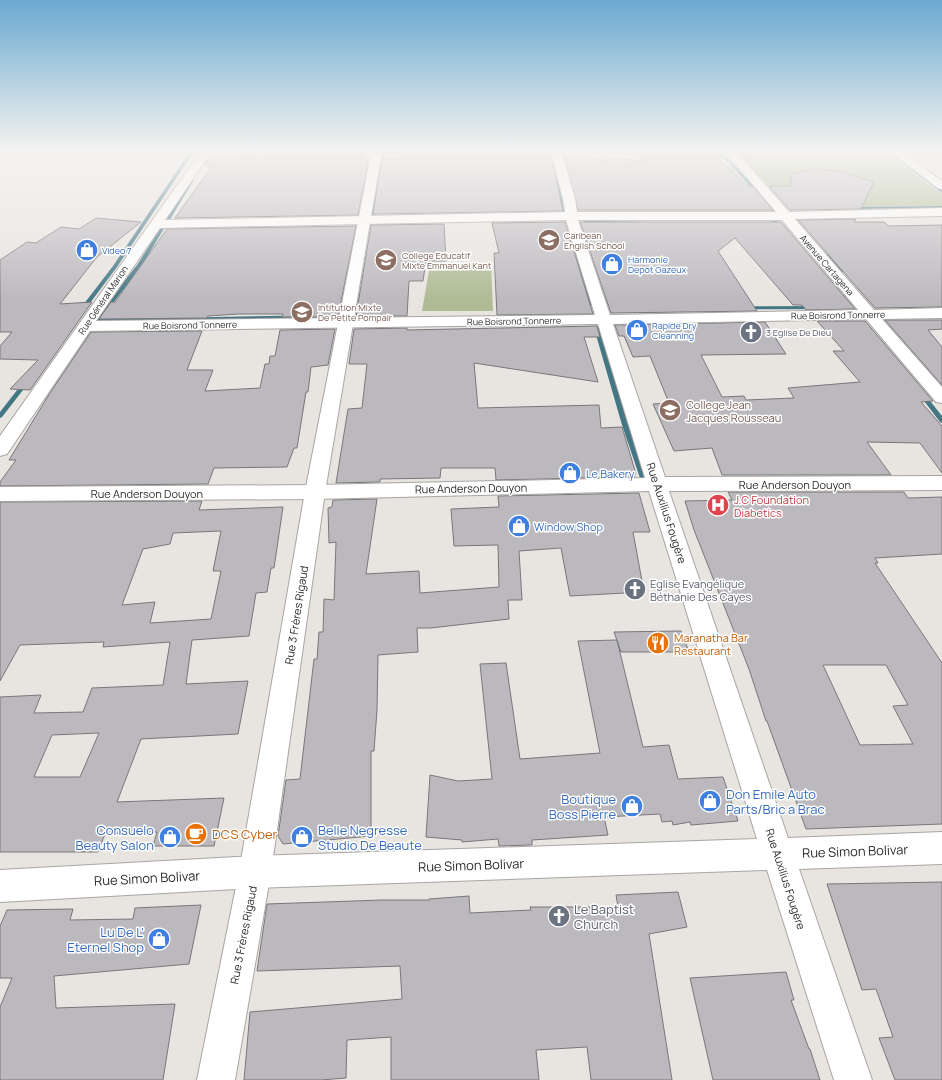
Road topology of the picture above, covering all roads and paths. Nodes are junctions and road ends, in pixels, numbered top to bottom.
1 (172, 200) edge
2 (367, 200) edge
3 (569, 200) edge
4 (772, 200) edge
5 (942, 212) edge
6 (571, 216) junction
7 (785, 216) junction
8 (363, 221) junction
9 (155, 224) junction
10 (942, 313) edge
11 (869, 314) junction
12 (604, 320) junction
13 (344, 324) junction
14 (86, 326) junction
15 (942, 398) edge
16 (0, 450) edge
17 (942, 483) edge
18 (658, 484) junction
19 (315, 492) junction
20 (0, 494) edge
21 (942, 848) edge
22 (777, 854) junction
23 (255, 872) junction
24 (0, 886) edge
25 (216, 1080) edge
26 (853, 1080) edge

1 - 9 street, Rue Général Marion
2 - 8 street, Rue 3 Frères Rigaud
3 - 6 street, Rue Auxilius Fougère
4 - 7 street, Avenue Cartagena
5 - 7 street
6 - 7 street
6 - 8 street
6 - 12 street, Rue Auxilius Fougère
7 - 11 street, Avenue Cartagena
8 - 9 street
8 - 13 street, Rue 3 Frères Rigaud
9 - 14 street, Rue Général Marion
10 - 11 street, Rue Boisrond Tonnerre
11 - 12 street, Rue Boisrond Tonnerre
11 - 15 street, Avenue Cartagena
12 - 13 street, Rue Boisrond Tonnerre
12 - 18 street, Rue Auxilius Fougère
13 - 14 street, Rue Boisrond Tonnerre
13 - 19 street, Rue 3 Frères Rigaud
14 - 16 street, Rue Général Marion
17 - 18 street, Rue Anderson Douyon
18 - 19 street, Rue Anderson Douyon
18 - 22 street, Rue Auxilius Fougère
19 - 20 street, Rue Anderson Douyon
19 - 23 street, Rue 3 Frères Rigaud
21 - 22 street, Rue Simon Bolivar
22 - 23 street, Rue Simon Bolivar
22 - 26 street, Rue Auxilius Fougère
23 - 24 street, Rue Simon Bolivar
23 - 25 street, Rue 3 Frères Rigaud

